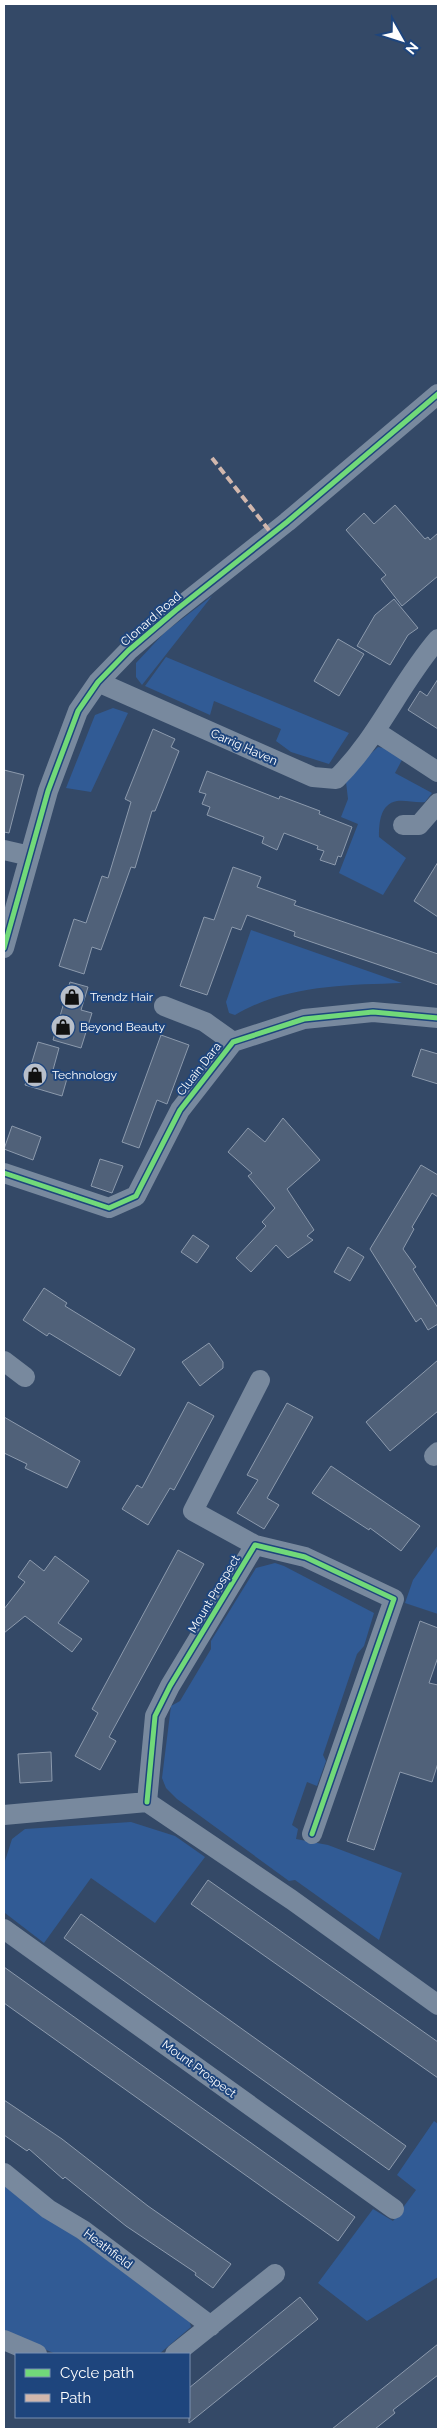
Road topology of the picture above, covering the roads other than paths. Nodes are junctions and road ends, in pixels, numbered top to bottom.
1 (438, 394) edge
2 (438, 639) edge
3 (98, 682) junction
4 (376, 731) junction
5 (438, 772) edge
6 (438, 803) edge
7 (403, 825) dead end
8 (4, 850) edge
9 (30, 856) junction
10 (4, 948) edge
11 (164, 1006) dead end
12 (438, 1018) edge
13 (233, 1042) junction
14 (4, 1173) edge
15 (4, 1361) edge
16 (25, 1376) dead end
17 (260, 1380) dead end
18 (255, 1545) junction
19 (148, 1802) junction
20 (4, 1817) edge
21 (312, 1834) dead end
22 (4, 1929) edge
23 (437, 2001) edge
24 (4, 2173) edge
25 (394, 2209) dead end
26 (275, 2274) dead end
27 (211, 2326) junction
28 (4, 2340) edge
29 (35, 2353) edge
30 (176, 2353) edge

1 - 3 street, Clonard Road
2 - 4 street, Carrig Haven
3 - 4 street, Carrig Haven
3 - 9 street, Clonard Road
4 - 5 street
6 - 7 street
8 - 9 street
9 - 10 street, Clonard Road
11 - 13 street, Cluain Dara
12 - 13 street, Cluain Dara
13 - 14 street, Cluain Dara
15 - 16 street
17 - 18 street, Mount Prospect
18 - 19 street, Mount Prospect
18 - 21 street, Mount Prospect
19 - 20 street
19 - 23 street
22 - 25 street, Mount Prospect
24 - 27 street, Heathfield
26 - 27 street
27 - 30 street
28 - 29 street

